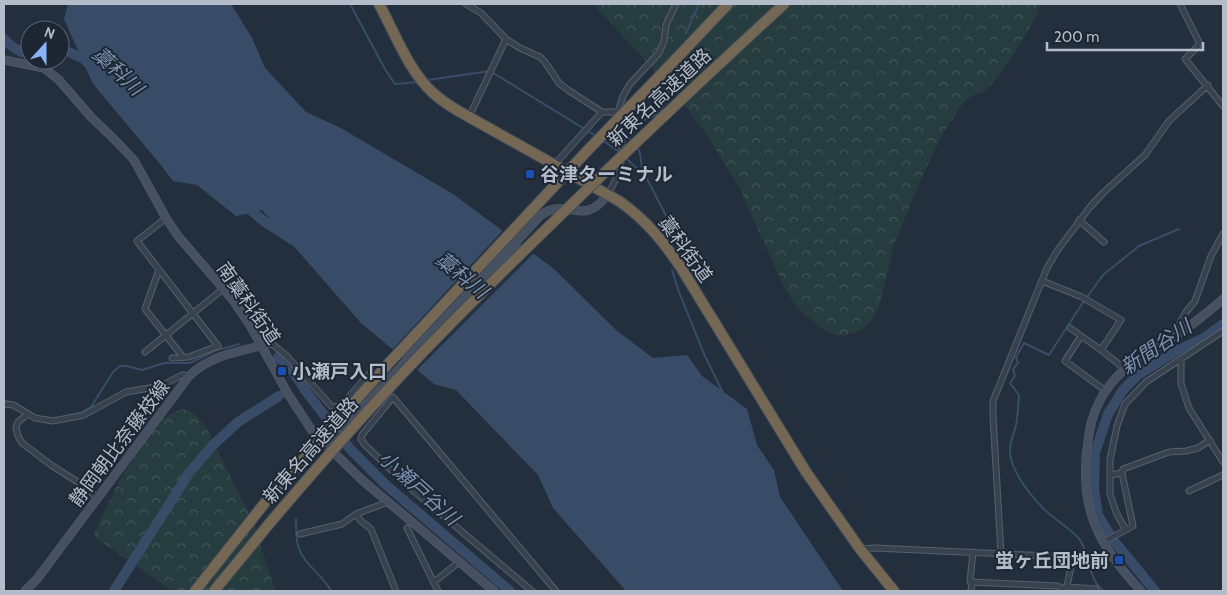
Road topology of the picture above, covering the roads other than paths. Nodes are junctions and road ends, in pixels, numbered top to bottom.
1 (379, 4) edge
2 (466, 4) edge
3 (676, 4) edge
4 (728, 4) edge
5 (784, 4) edge
6 (1180, 4) edge
7 (506, 40) junction
8 (4, 60) edge
9 (1208, 86) junction
10 (1222, 104) edge
11 (602, 112) junction
12 (618, 112) junction
13 (468, 117) junction
14 (554, 165) junction
15 (607, 195) junction
16 (166, 218) junction
17 (1080, 220) junction
18 (1223, 234) edge
19 (1104, 242) dead end
20 (160, 270) junction
21 (1042, 281) junction
22 (223, 289) junction
23 (1223, 299) edge
24 (193, 314) junction
25 (1070, 328) dead end
26 (1223, 331) edge
27 (166, 335) junction
28 (1081, 336) junction
29 (1171, 339) junction
30 (261, 346) junction
31 (1101, 350) junction
32 (145, 352) dead end
33 (183, 357) junction
34 (172, 358) dead end
35 (1181, 359) junction
36 (1125, 369) junction
37 (189, 376) junction
38 (382, 387) junction
39 (1106, 392) junction
40 (393, 397) junction
41 (4, 404) edge
42 (28, 414) junction
43 (1210, 440) junction
44 (328, 446) junction
45 (1223, 462) edge
46 (1122, 473) junction
47 (1110, 475) junction
48 (1223, 475) edge
49 (1190, 491) dead end
50 (98, 498) junction
51 (388, 502) junction
52 (356, 514) junction
53 (407, 528) dead end
54 (1124, 529) junction
55 (300, 534) dead end
56 (234, 541) junction
57 (1103, 542) junction
58 (860, 549) junction
59 (973, 552) junction
60 (1001, 554) junction
61 (1072, 557) junction
62 (1112, 557) junction
63 (459, 562) junction
64 (434, 582) junction
65 (972, 582) junction
66 (1006, 584) junction
67 (1096, 589) dead end
68 (1066, 590) edge
69 (25, 591) edge
70 (190, 591) edge
71 (195, 591) edge
72 (214, 591) edge
73 (396, 591) edge
74 (438, 591) edge
75 (494, 591) edge
76 (532, 591) edge
77 (556, 591) edge
78 (894, 591) edge
79 (971, 591) edge
80 (1006, 591) edge
81 (1140, 591) edge

1 - 13 highway, 藁科街道
2 - 7 street
3 - 12 street
4 - 56 highway, 新東名高速道路, bridge
5 - 72 highway, 新東名高速道路, bridge
6 - 9 street
7 - 11 street
7 - 13 street
8 - 16 main road, 南藁科街道
9 - 10 street
9 - 17 street
11 - 12 street
11 - 14 street
12 - 15 street
13 - 14 highway, 藁科街道
14 - 15 highway, 藁科街道
15 - 38 main road
15 - 58 highway, 藁科街道
16 - 20 street
16 - 22 main road, 南藁科街道
17 - 19 street
17 - 21 street
18 - 29 street
20 - 24 street
20 - 27 street
21 - 31 street
21 - 60 street
22 - 24 street
22 - 30 main road, 南藁科街道
23 - 29 main road
24 - 27 street
24 - 33 street
25 - 28 street
26 - 35 street
27 - 32 street
27 - 33 street
28 - 31 street
28 - 39 street
29 - 36 main road
30 - 37 main road, 静岡朝比奈藤枝線
30 - 38 street
30 - 44 main road, 南藁科街道
31 - 36 street
33 - 34 street
35 - 43 street
35 - 47 street
36 - 39 main road
37 - 42 street
37 - 50 main road, 静岡朝比奈藤枝線
38 - 40 street
38 - 44 main road
39 - 57 main road
40 - 76 street
40 - 77 street
41 - 42 street
42 - 50 street
43 - 45 street
43 - 46 street
44 - 51 main road, 南藁科街道
46 - 47 street
46 - 54 street
47 - 54 street
48 - 49 street
50 - 69 main road, 静岡朝比奈藤枝線
51 - 52 street
51 - 63 main road, 南藁科街道
52 - 55 street
52 - 73 street
53 - 64 street
54 - 57 street
56 - 70 highway
56 - 71 highway, 新東名高速道路
57 - 62 main road
58 - 59 street
58 - 78 highway, 藁科街道
59 - 60 street
59 - 65 street
60 - 61 street
61 - 62 street
61 - 68 street
62 - 81 main road
63 - 64 street
63 - 75 main road, 南藁科街道
64 - 74 street
65 - 66 street
65 - 79 street
66 - 68 street
66 - 80 street
67 - 68 street

